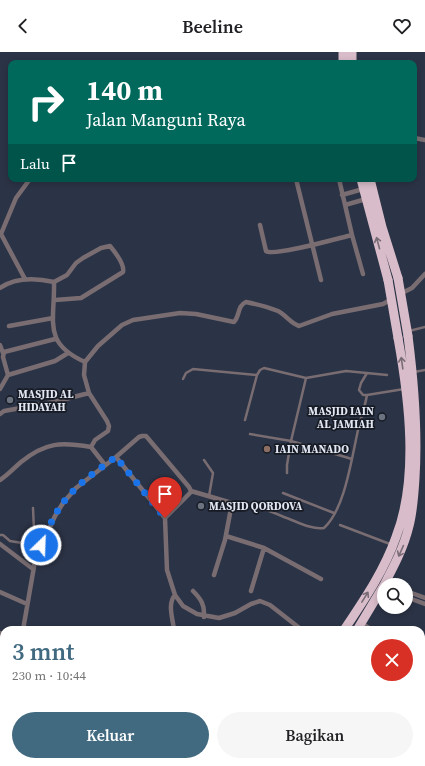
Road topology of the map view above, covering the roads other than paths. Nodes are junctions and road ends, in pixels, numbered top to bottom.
1 (28, 182) edge
2 (297, 182) edge
3 (340, 182) edge
4 (362, 182) edge
5 (371, 182) edge
6 (363, 189) junction
7 (342, 195) junction
8 (366, 199) junction
9 (345, 205) junction
10 (260, 225) dead end
11 (352, 235) junction
12 (1, 237) edge
13 (311, 245) junction
14 (364, 274) dead end
15 (425, 274) edge
16 (25, 279) junction
17 (321, 280) dead end
18 (54, 282) junction
19 (0, 288) edge
20 (54, 300) junction
21 (53, 318) junction
22 (9, 326) dead end
23 (425, 327) edge
24 (407, 334) junction
25 (55, 339) junction
26 (0, 345) edge
27 (3, 353) junction
28 (68, 353) junction
29 (85, 362) junction
30 (425, 370) edge
31 (367, 372) junction
32 (412, 373) junction
33 (8, 375) junction
34 (257, 375) junction
35 (387, 375) dead end
36 (306, 378) junction
37 (183, 380) dead end
38 (406, 388) junction
39 (0, 389) edge
40 (89, 393) junction
41 (367, 395) junction
42 (0, 405) edge
43 (2, 413) edge
44 (245, 420) dead end
45 (250, 434) dead end
46 (291, 441) junction
47 (91, 447) junction
48 (116, 457) junction
49 (352, 459) junction
50 (204, 460) dead end
51 (105, 465) junction
52 (287, 473) dead end
53 (0, 480) edge
54 (191, 491) junction
55 (283, 493) dead end
56 (207, 496) junction
57 (232, 503) junction
58 (33, 508) dead end
59 (334, 513) junction
60 (165, 518) junction
61 (340, 526) dead end
62 (0, 535) edge
63 (226, 536) junction
64 (0, 544) edge
65 (393, 546) junction
66 (264, 548) junction
67 (33, 570) junction
68 (214, 575) dead end
69 (388, 578) edge
70 (321, 579) dead end
71 (193, 591) dead end
72 (251, 591) dead end
73 (0, 592) edge
74 (413, 593) edge
75 (175, 595) junction
76 (377, 597) edge
77 (425, 598) edge
78 (413, 600) edge
79 (27, 604) junction
80 (425, 604) edge
81 (204, 616) junction
82 (24, 626) edge
83 (174, 626) edge
84 (297, 626) edge
85 (347, 626) edge
86 (359, 626) edge

1 - 12 street
2 - 13 street
3 - 7 street
4 - 6 highway
5 - 24 highway, bridge
6 - 7 street
6 - 8 highway
7 - 9 street
8 - 9 street
38 -> 8 highway, bridge
9 - 11 street
10 - 13 street
11 - 13 street
11 - 14 street
12 - 16 street
13 - 17 street
15 - 29 street
16 - 18 street
16 - 19 street
18 - 20 street
18 - 20 street
20 - 21 street
21 - 22 street
21 - 25 street
23 - 24 lane
24 - 32 highway
25 - 27 street
25 - 28 street
26 - 27 street
27 - 33 street
28 - 29 street
28 - 33 street
29 - 40 street
30 - 32 lane
31 - 35 lane
31 - 36 lane
31 - 41 lane
32 -> 69 highway
33 - 39 street
34 - 36 lane
34 - 37 lane
34 - 44 lane
36 - 46 lane
38 - 41 lane
38 - 65 highway
40 - 43 street
40 - 47 street
41 - 49 lane
42 - 43 street
45 - 46 lane
46 - 49 lane
46 - 52 lane
47 - 51 street
47 - 53 street
48 - 51 street
48 - 54 street
48 - 60 street
49 - 59 lane
50 - 56 lane
51 - 67 street
54 - 56 street
54 - 60 street
55 - 59 lane
56 - 57 street
57 - 59 lane
57 - 63 street
58 - 62 lane
60 - 75 street
61 - 65 lane
63 - 66 street
63 - 68 street
64 - 67 street
85 -> 65 highway
66 - 70 street
66 - 72 street
67 - 79 street
71 - 81 street
73 - 79 street
74 - 77 street
75 - 81 street
75 - 83 street
76 - 86 highway
78 - 80 street
79 - 82 street
81 - 84 street

